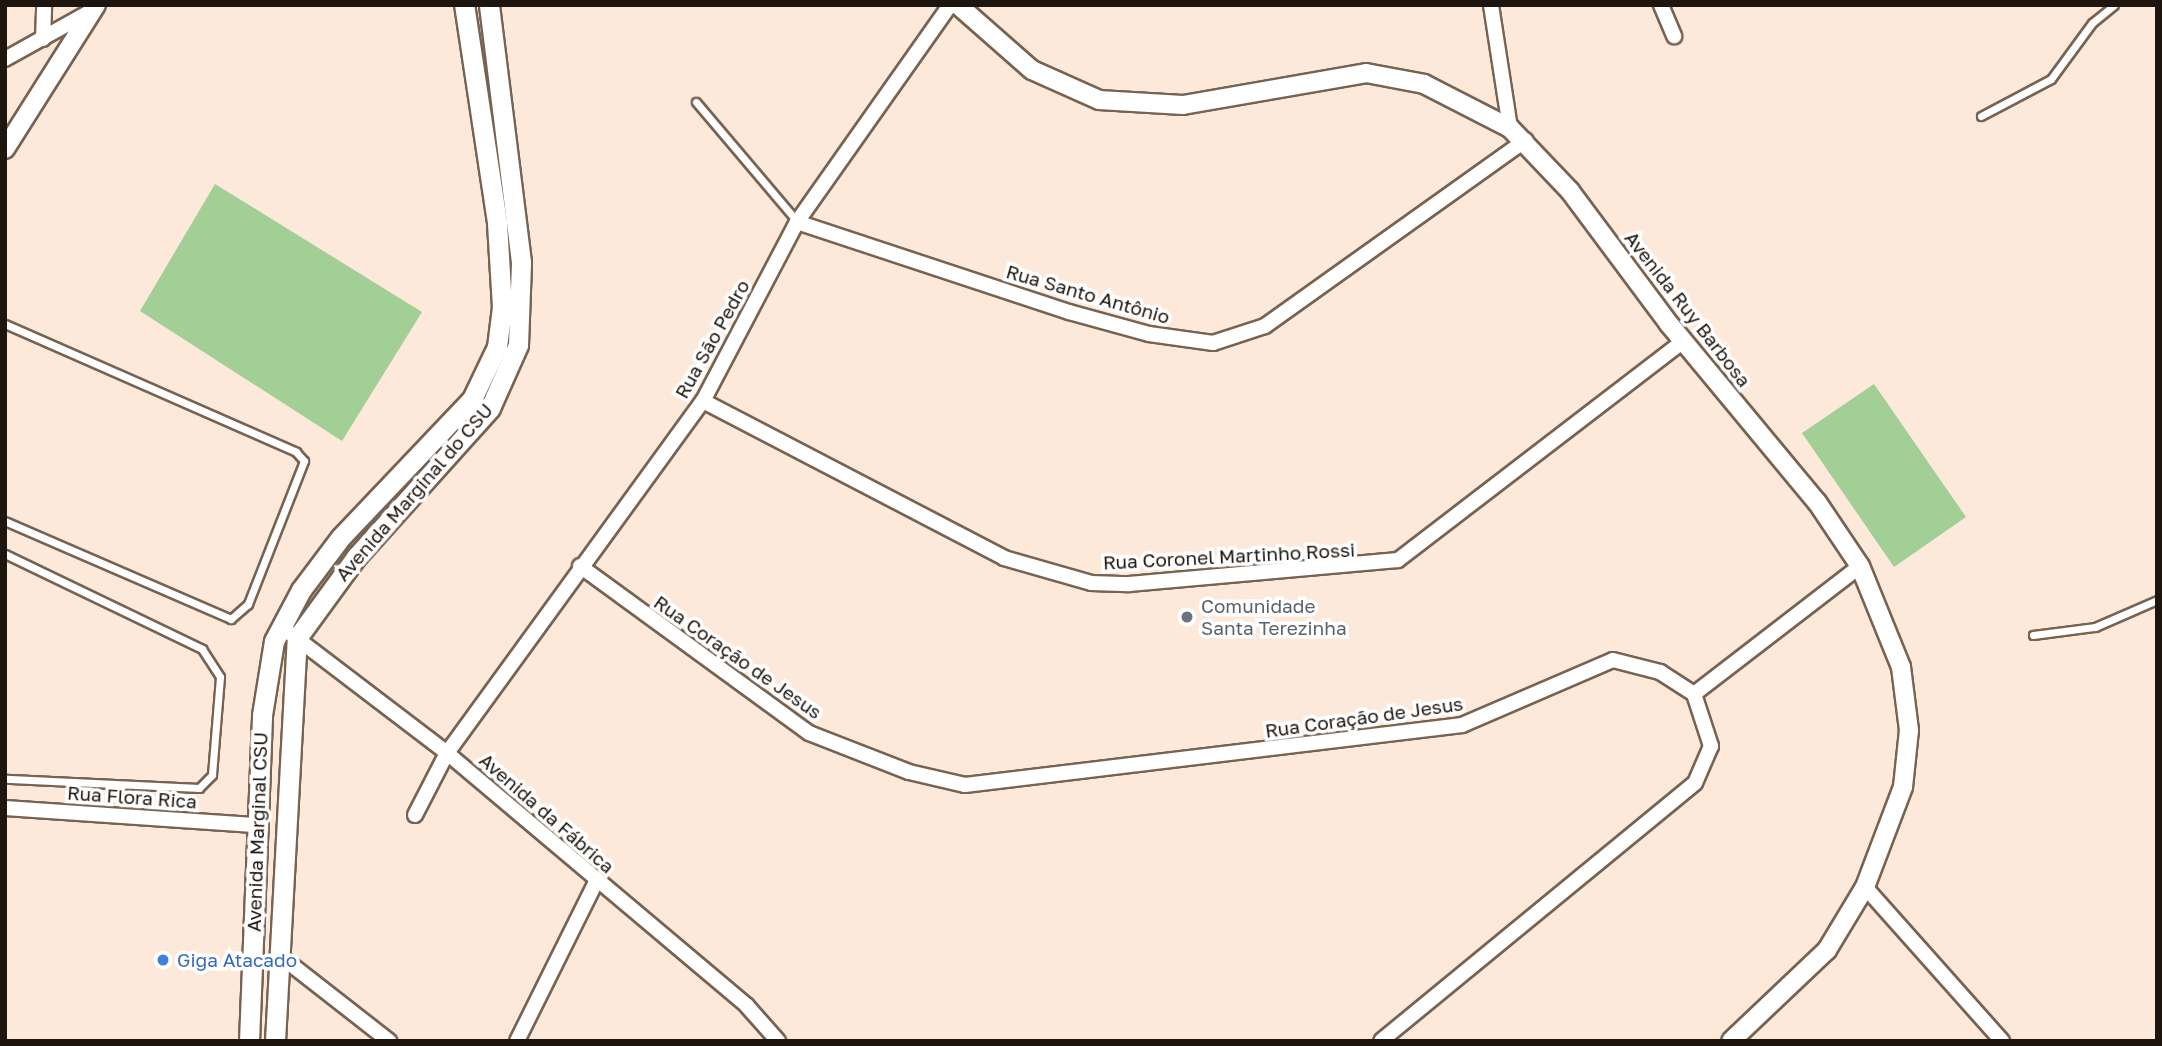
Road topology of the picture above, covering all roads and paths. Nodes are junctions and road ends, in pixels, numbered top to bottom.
1 (44, 5) edge
2 (464, 5) edge
3 (489, 5) edge
4 (950, 5) edge
5 (958, 5) edge
6 (1491, 5) edge
7 (1661, 5) edge
8 (2114, 5) edge
9 (95, 7) edge
10 (1674, 36) dead end
11 (43, 39) junction
12 (5, 59) edge
13 (696, 102) dead end
14 (1981, 116) dead end
15 (1510, 128) junction
16 (1526, 140) junction
17 (5, 149) edge
18 (797, 222) junction
19 (5, 324) edge
20 (1683, 341) junction
21 (703, 401) junction
22 (5, 521) edge
23 (5, 554) edge
24 (580, 566) junction
25 (1860, 566) junction
26 (2157, 600) edge
27 (281, 627) junction
28 (2033, 635) dead end
29 (297, 638) junction
30 (1694, 694) junction
31 (447, 753) junction
32 (5, 779) edge
33 (5, 808) edge
34 (415, 815) dead end
35 (257, 825) junction
36 (596, 882) junction
37 (1865, 887) junction
38 (279, 955) junction
39 (249, 1041) edge
40 (275, 1041) edge
41 (388, 1041) edge
42 (517, 1041) edge
43 (778, 1041) edge
44 (1381, 1041) edge
45 (1731, 1041) edge
46 (2002, 1041) edge

1 - 11 street
2 - 27 main road, Avenida Marginal do CSU
3 - 29 main road, Avenida Marginal do CSU
4 - 18 street, Rua São Pedro
5 - 15 street, Avenida Ruy Barbosa
6 - 15 street
7 - 10 street
8 - 14 lane
9 - 11 street
9 - 17 street
11 - 12 street
13 - 18 lane
15 - 16 street, Avenida Ruy Barbosa
16 - 18 street, Rua Santo Antônio
16 - 20 street, Avenida Ruy Barbosa
18 - 21 street, Rua São Pedro
19 - 22 lane
20 - 21 street, Rua Coronel Martinho Rossi
20 - 25 street, Avenida Ruy Barbosa
21 - 24 street, Rua São Pedro
23 - 32 lane
24 - 30 street, Rua Coração de Jesus
24 - 31 street, Rua São Pedro
25 - 30 street
25 - 37 street, Avenida Ruy Barbosa
26 - 28 lane
27 - 29 street, Avenida da Fábrica
27 - 35 main road, Avenida Marginal CSU
29 - 31 street, Avenida da Fábrica
29 - 38 main road, Avenida Marginal CSU
30 - 44 street
31 - 34 street, Rua São Pedro
31 - 36 street, Avenida da Fábrica
33 - 35 street, Rua Flora Rica
35 - 39 main road, Avenida Marginal CSU
36 - 42 street
36 - 43 street, Avenida da Fábrica
37 - 45 street, Avenida Ruy Barbosa
37 - 46 street
38 - 40 main road, Avenida Marginal CSU
38 - 41 street

